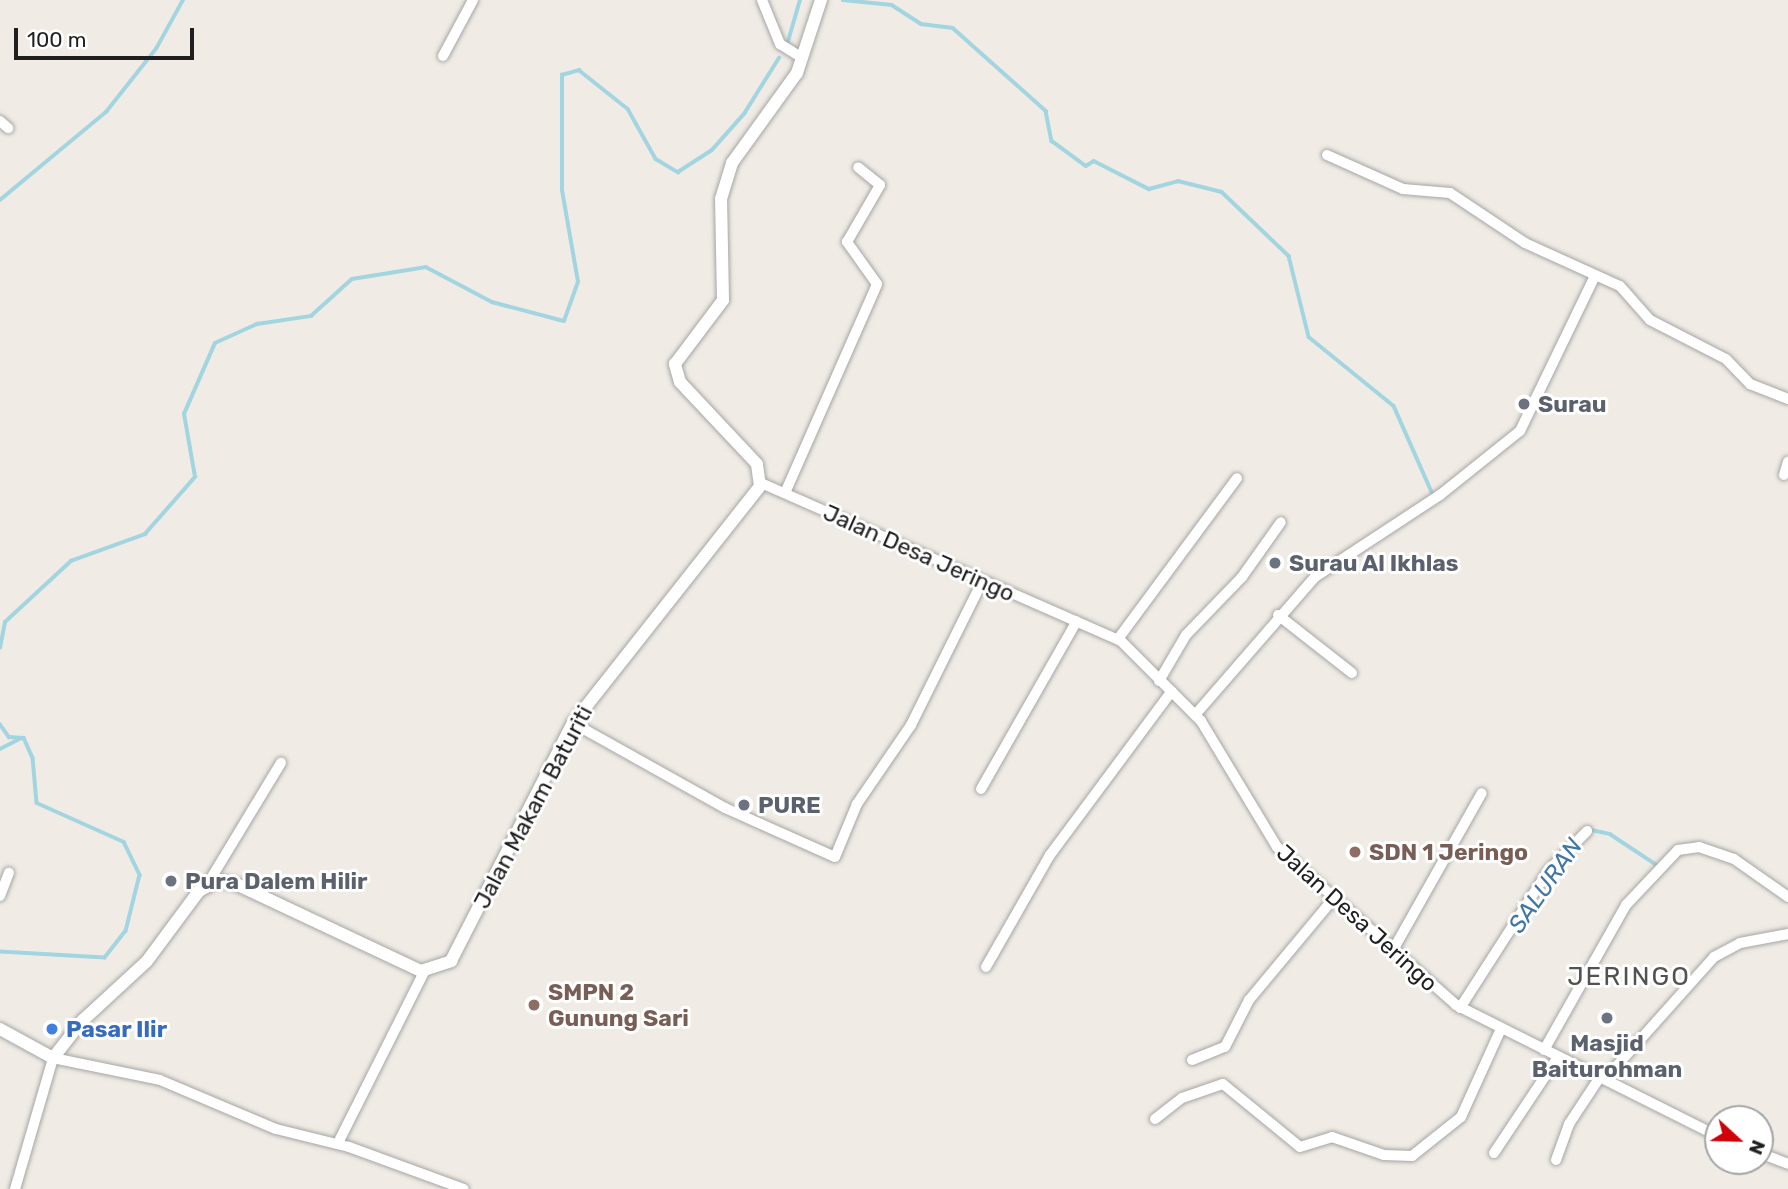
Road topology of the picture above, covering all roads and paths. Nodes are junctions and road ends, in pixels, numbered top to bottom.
1 (472, 0) edge
2 (762, 0) edge
3 (821, 0) edge
4 (443, 56) dead end
5 (802, 58) junction
6 (1327, 155) dead end
7 (858, 167) dead end
8 (1595, 276) junction
9 (1788, 399) edge
10 (1788, 462) edge
11 (1784, 475) dead end
12 (1237, 478) dead end
13 (761, 483) junction
14 (785, 493) junction
15 (1281, 522) dead end
16 (982, 582) junction
17 (1278, 615) junction
18 (1077, 621) junction
19 (1118, 639) junction
20 (1352, 673) dead end
21 (1159, 681) junction
22 (1172, 691) junction
23 (1195, 715) junction
24 (573, 723) junction
25 (281, 763) dead end
26 (981, 789) dead end
27 (1482, 793) dead end
28 (1587, 831) dead end
29 (9, 873) dead end
30 (207, 885) junction
31 (0, 896) edge
32 (1788, 897) edge
33 (1334, 898) junction
34 (1788, 934) edge
35 (1393, 950) junction
36 (986, 967) dead end
37 (424, 972) junction
38 (1460, 1008) junction
39 (1501, 1029) junction
40 (0, 1030) edge
41 (1545, 1050) junction
42 (48, 1056) junction
43 (1558, 1057) junction
44 (1192, 1060) dead end
45 (1603, 1078) junction
46 (1155, 1119) dead end
47 (1704, 1129) edge
48 (338, 1143) junction
49 (1494, 1153) dead end
50 (1556, 1160) dead end
51 (15, 1189) edge
52 (464, 1189) edge

1 - 4 street
2 - 5 street
3 - 5 street
5 - 13 street
6 - 8 street
7 - 14 street
8 - 9 street
8 - 17 street
10 - 11 street
12 - 19 street
13 - 14 street, Jalan Desa Jeringo
13 - 24 street, Jalan Makam Baturiti
14 - 16 street, Jalan Desa Jeringo
15 - 21 street
16 - 18 street, Jalan Desa Jeringo
16 - 24 street
17 - 20 street
17 - 23 street
18 - 19 street, Jalan Desa Jeringo
18 - 26 street
19 - 21 street, Jalan Desa Jeringo
21 - 22 street, Jalan Desa Jeringo
22 - 23 street, Jalan Desa Jeringo
22 - 36 street
23 - 33 street, Jalan Desa Jeringo
24 - 37 street, Jalan Makam Baturiti
25 - 30 street
27 - 35 street
28 - 38 street
29 - 31 street
30 - 37 street
30 - 42 street
32 - 41 street
33 - 35 street, Jalan Desa Jeringo
33 - 44 street
34 - 45 street
35 - 38 street, Jalan Desa Jeringo
37 - 48 street
38 - 39 street, Jalan Desa Jeringo
39 - 41 street, Jalan Desa Jeringo
39 - 46 street
40 - 42 street
41 - 43 street, Jalan Desa Jeringo
42 - 48 street
42 - 51 street
43 - 45 street, Jalan Desa Jeringo
43 - 49 street
45 - 47 street, Jalan Desa Jeringo
45 - 50 street
48 - 52 street

